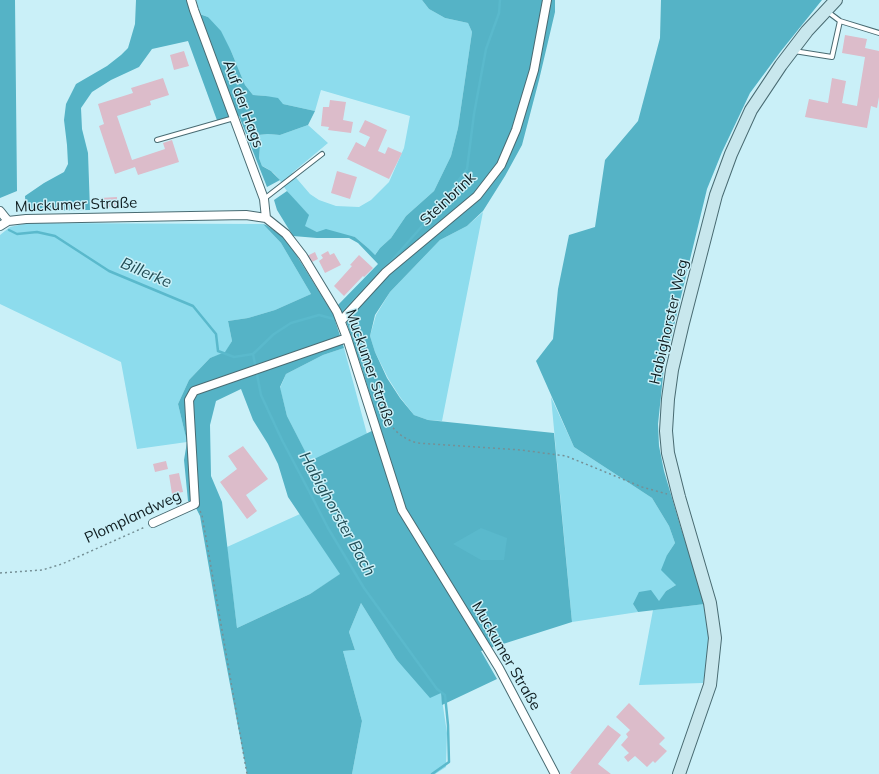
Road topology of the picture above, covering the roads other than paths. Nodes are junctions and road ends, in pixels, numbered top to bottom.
1 (191, 0) edge
2 (547, 0) edge
3 (836, 0) edge
4 (827, 10) junction
5 (840, 21) junction
6 (879, 33) edge
7 (792, 51) junction
8 (234, 118) junction
9 (157, 140) dead end
10 (322, 154) dead end
11 (264, 199) junction
12 (0, 210) edge
13 (266, 218) junction
14 (8, 221) junction
15 (0, 226) edge
16 (341, 321) junction
17 (347, 338) junction
18 (153, 523) road end
19 (555, 774) edge
20 (679, 774) edge

1 - 8 street, Auf der Hags
2 - 16 street, Steinbrink
3 - 4 street, Habighorster Weg
4 - 5 lane
4 - 7 street, Habighorster Weg
5 - 6 lane
5 - 7 lane
7 - 20 street, Habighorster Weg
8 - 9 lane
8 - 11 street, Auf der Hags
10 - 11 lane
11 - 13 street, Auf der Hags
12 - 14 street
13 - 14 street, Muckumer Straße
13 - 16 street, Muckumer Straße
14 - 15 street, Muckumer Straße
16 - 17 street, Muckumer Straße
17 - 18 street, Plomplandweg
17 - 19 street, Muckumer Straße

